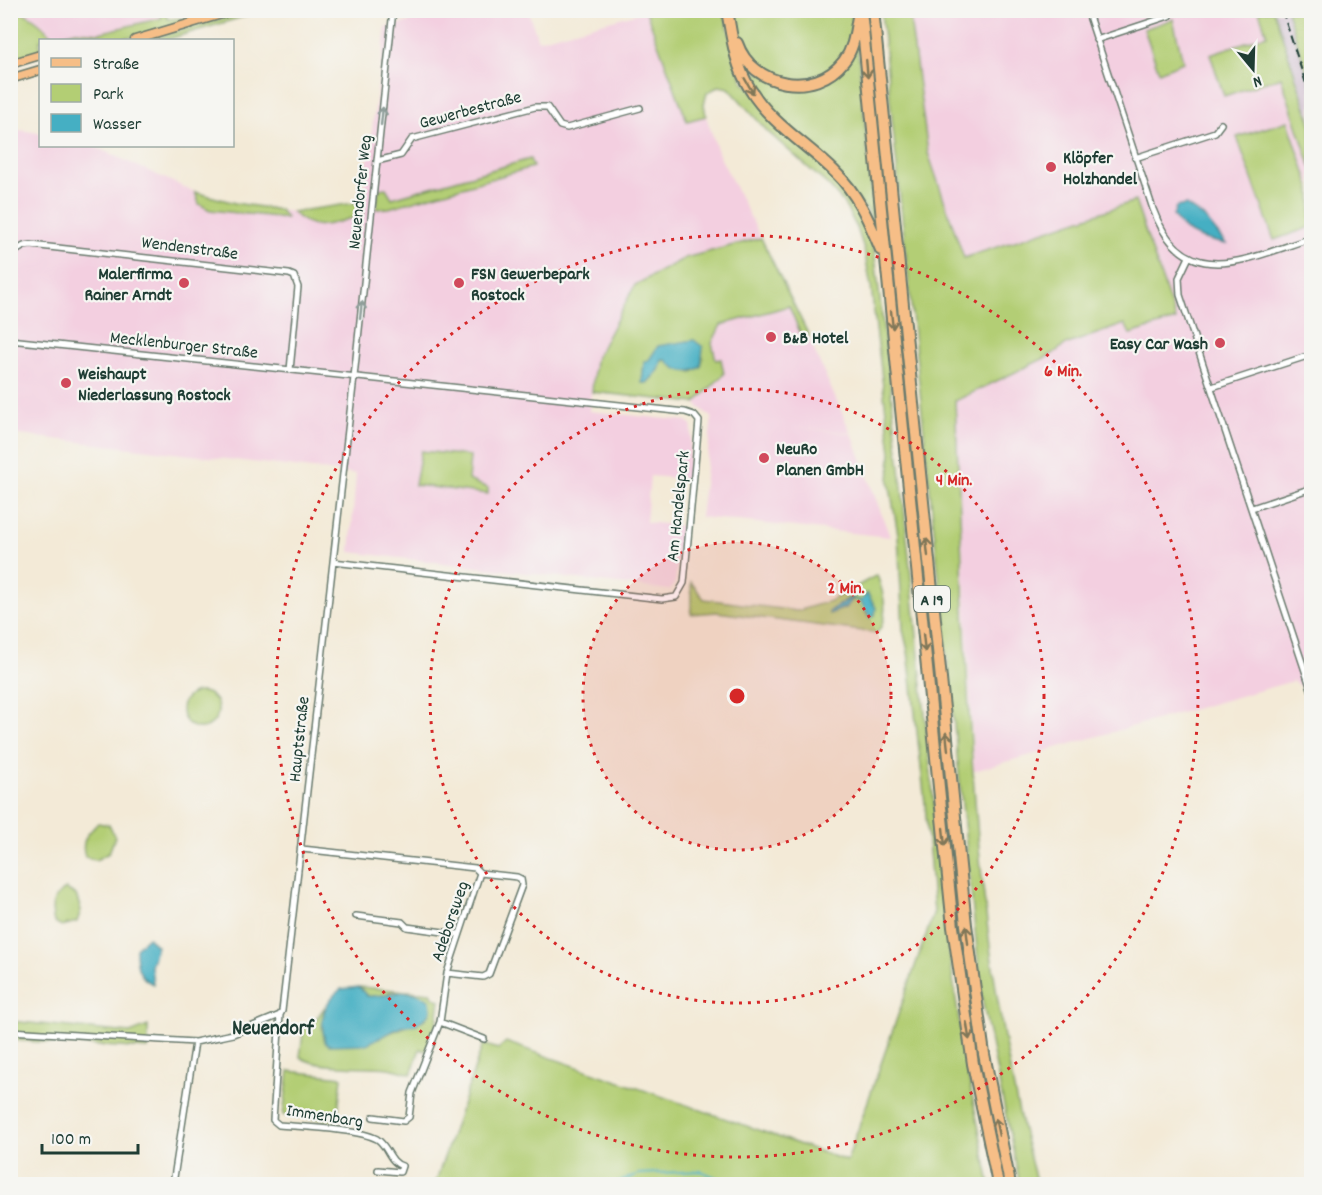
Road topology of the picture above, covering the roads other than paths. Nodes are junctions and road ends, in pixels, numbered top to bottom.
1 (236, 10) edge
2 (393, 10) edge
3 (727, 10) edge
4 (732, 10) edge
5 (860, 10) edge
6 (873, 10) edge
7 (1087, 10) edge
8 (1169, 16) dead end
9 (138, 39) edge
10 (1096, 40) junction
11 (39, 55) edge
12 (10, 64) edge
13 (39, 70) edge
14 (10, 79) edge
15 (640, 108) dead end
16 (1221, 124) dead end
17 (1136, 158) junction
18 (377, 161) junction
19 (1311, 238) edge
20 (1189, 257) junction
21 (886, 262) junction
22 (10, 277) edge
23 (10, 340) edge
24 (1304, 357) dead end
25 (290, 370) junction
26 (354, 377) junction
27 (1212, 387) junction
28 (1311, 488) edge
29 (1252, 508) junction
30 (333, 562) junction
31 (1311, 692) edge
32 (302, 849) junction
33 (480, 873) junction
34 (356, 916) dead end
35 (458, 934) junction
36 (447, 973) junction
37 (280, 1015) junction
38 (440, 1022) junction
39 (10, 1031) edge
40 (484, 1039) dead end
41 (195, 1042) junction
42 (373, 1117) dead end
43 (378, 1170) dead end
44 (173, 1185) edge
45 (998, 1185) edge
46 (1010, 1185) edge

1 - 9 main road
18 -> 2 street, Neuendorfer Weg
3 -> 21 highway
4 - 5 highway
5 -> 21 highway, A 19
46 -> 6 highway, A 19
7 - 10 street
8 - 10 street
10 - 17 street
11 - 12 main road
13 - 14 main road
15 - 18 street, Gewerbestraße
16 - 17 street
17 - 20 street
26 -> 18 street, Neuendorfer Weg
19 - 20 street
20 - 27 street
21 -> 45 highway, A 19
22 - 25 street, Wendenstraße
23 - 25 street, Mecklenburger Straße
24 - 27 street
25 - 26 street, Mecklenburger Straße
26 - 30 street, Hauptstraße
26 - 30 street, Am Handelspark
27 - 29 street
28 - 29 street
29 - 31 street
30 - 32 street, Hauptstraße
32 - 33 street, Adeborsweg
32 - 37 street, Hauptstraße
33 - 35 street, Adeborsweg
33 - 36 street
34 - 35 street
35 - 36 street, Adeborsweg
36 - 38 street, Adeborsweg
37 - 41 street
37 - 43 street, Immenbarg
38 - 40 street
38 - 42 street, Adeborsweg
39 - 41 street
41 - 44 street

